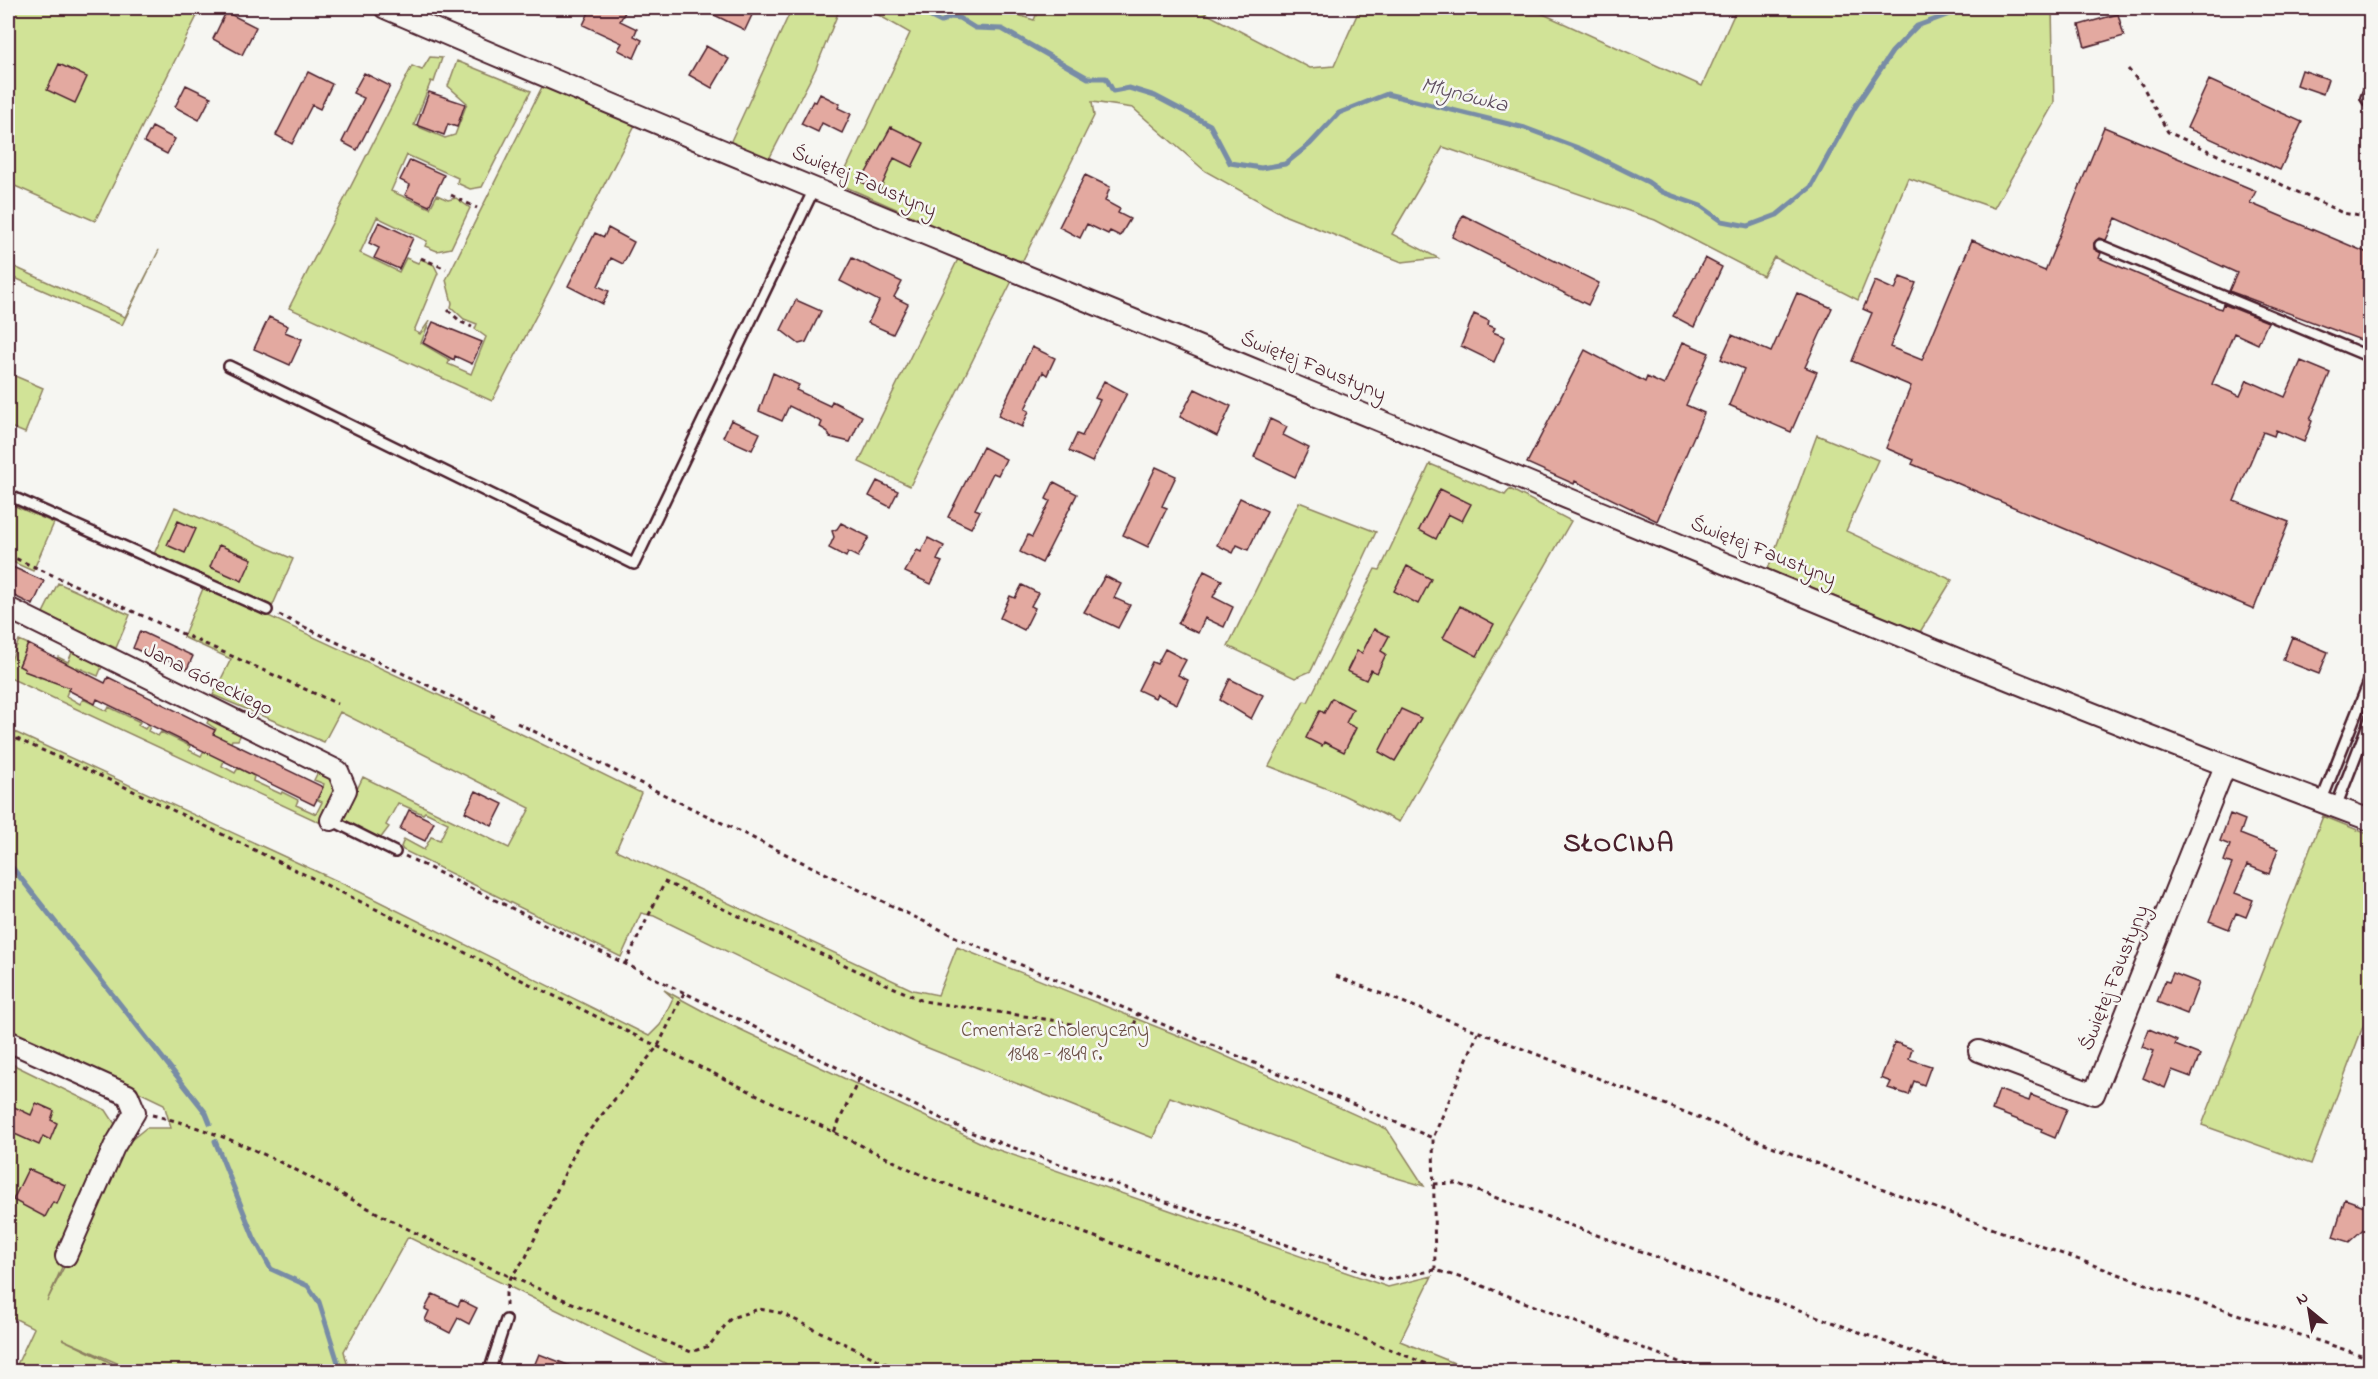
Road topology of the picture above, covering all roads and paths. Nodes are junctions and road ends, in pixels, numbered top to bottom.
1 (386, 8) edge
2 (2128, 69) dead end
3 (2370, 88) edge
4 (2370, 104) edge
5 (815, 188) junction
6 (451, 195) dead end
7 (477, 208) dead end
8 (2370, 218) edge
9 (2100, 245) dead end
10 (421, 258) dead end
11 (446, 269) dead end
12 (448, 310) dead end
13 (472, 327) dead end
14 (2370, 357) edge
15 (229, 366) dead end
16 (8, 495) edge
17 (8, 555) edge
18 (8, 608) edge
19 (267, 610) joint
20 (2370, 679) edge
21 (338, 704) dead end
22 (497, 718) dead end
23 (2370, 719) edge
24 (517, 723) dead end
25 (8, 735) edge
26 (2225, 766) junction
27 (2328, 804) junction
28 (332, 820) joint
29 (2370, 820) edge
30 (395, 852) joint
31 (625, 964) junction
32 (1336, 976) dead end
33 (684, 993) junction
34 (1138, 1013) junction
35 (1478, 1033) junction
36 (8, 1041) edge
37 (658, 1046) junction
38 (1978, 1051) dead end
39 (859, 1078) junction
40 (135, 1112) junction
41 (834, 1132) junction
42 (1433, 1138) junction
43 (1434, 1184) junction
44 (66, 1257) dead end
45 (1435, 1270) junction
46 (511, 1277) junction
47 (506, 1320) joint
48 (2370, 1358) edge
49 (489, 1371) edge
50 (903, 1371) edge
51 (1446, 1371) edge
52 (1705, 1371) edge
53 (1967, 1371) edge

1 - 5 street, Świętej Faustyny
2 - 8 path
3 - 4 lane
5 - 15 lane
5 - 26 street, Świętej Faustyny
6 - 7 path
9 - 14 lane
10 - 11 path
12 - 13 path
16 - 19 lane
17 - 21 path
18 - 28 street, Jana Góreckiego
19 - 22 path
20 - 27 lane
23 - 27 lane
24 - 34 path
25 - 37 path
26 - 27 street, Świętej Faustyny
26 - 38 street, Świętej Faustyny
27 - 29 street, Świętej Faustyny
28 - 30 lane
30 - 31 path
31 - 33 path
31 - 34 path
32 - 35 path
33 - 37 path
33 - 39 path
34 - 42 path
35 - 42 path
35 - 48 path
36 - 40 street
37 - 41 path
37 - 46 path
39 - 41 path
39 - 45 path
40 - 44 street
40 - 46 path
41 - 51 path
42 - 43 path
43 - 45 path
43 - 53 path
45 - 52 path
46 - 47 path
46 - 50 path
47 - 49 lane

